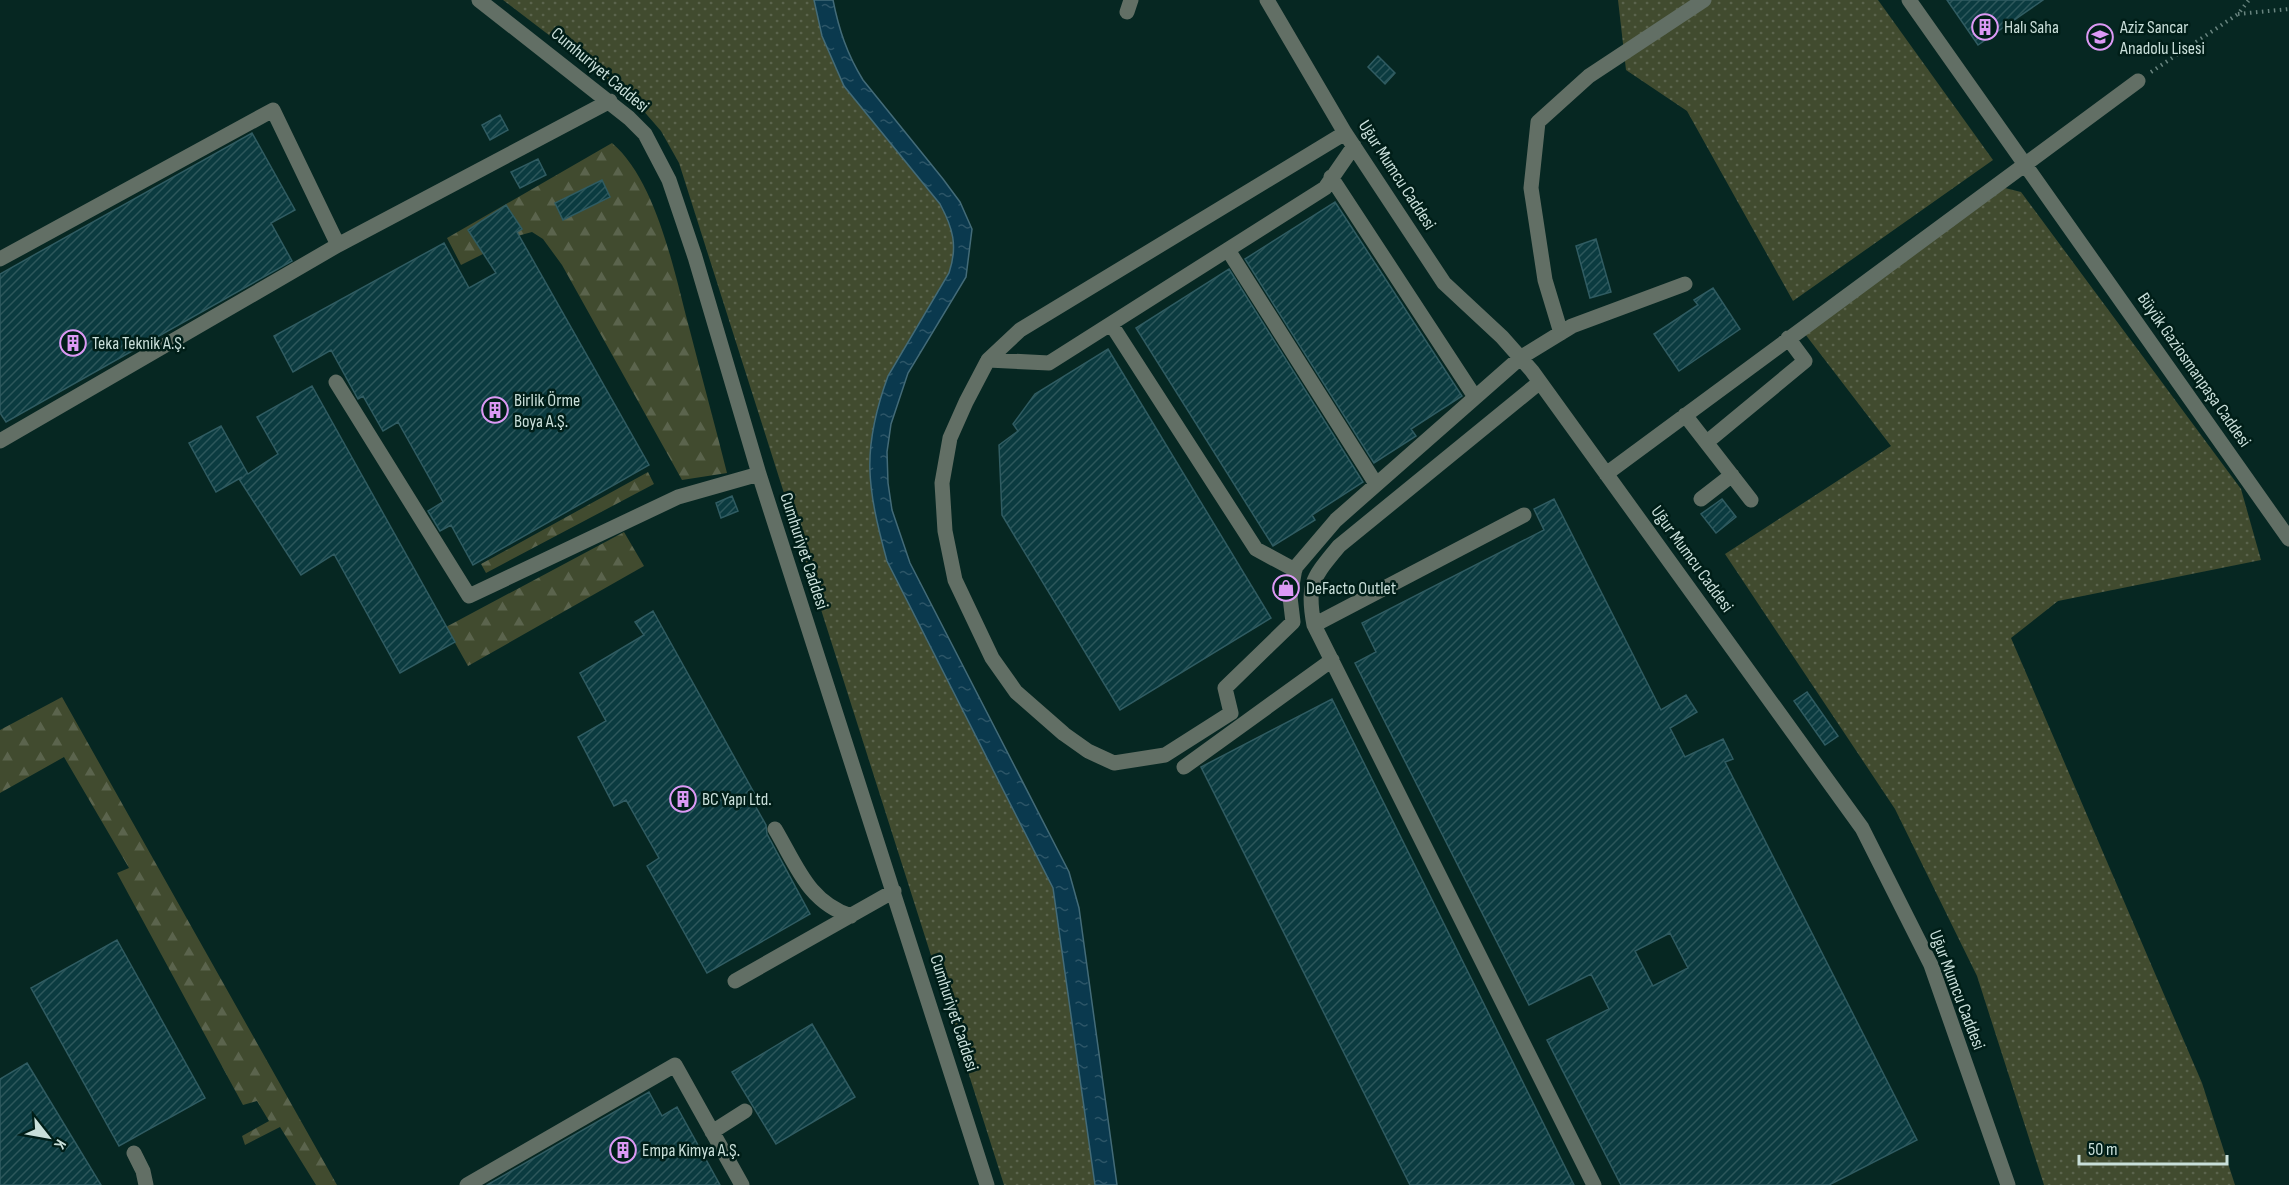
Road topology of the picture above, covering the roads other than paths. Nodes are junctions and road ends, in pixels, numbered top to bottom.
1 (479, 0) edge
2 (1267, 0) edge
3 (1704, 0) edge
4 (1909, 0) edge
5 (2138, 81) road end
6 (610, 101) junction
7 (1345, 133) junction
8 (1354, 146) junction
9 (2025, 162) junction
10 (1331, 177) junction
11 (338, 244) junction
12 (1228, 250) junction
13 (0, 259) edge
14 (1685, 284) dead end
15 (1110, 324) junction
16 (1561, 333) junction
17 (1788, 338) junction
18 (1520, 358) junction
19 (988, 360) junction
20 (336, 382) dead end
21 (1540, 382) junction
22 (1475, 398) junction
23 (1685, 415) junction
24 (0, 441) edge
25 (1707, 442) junction
26 (759, 474) junction
27 (1606, 474) junction
28 (1732, 475) junction
29 (1376, 484) junction
30 (1701, 499) dead end
31 (1751, 500) dead end
32 (1524, 515) dead end
33 (2289, 539) edge
34 (1295, 570) junction
35 (1314, 625) junction
36 (1332, 660) junction
37 (1184, 767) dead end
38 (775, 829) dead end
39 (894, 891) junction
40 (851, 916) junction
41 (735, 981) dead end
42 (745, 1111) dead end
43 (712, 1132) junction
44 (134, 1153) dead end
45 (146, 1185) edge
46 (467, 1185) edge
47 (742, 1185) edge
48 (987, 1185) edge
49 (1594, 1185) edge
50 (2008, 1185) edge

1 - 6 street, Cumhuriyet Caddesi
2 - 7 street, Uğur Mumcu Caddesi
3 - 16 street
4 - 9 street, Büyük Gaziosmanpaşa Caddesi
5 - 9 street
6 - 11 street
6 - 26 street, Cumhuriyet Caddesi
7 - 8 street, Uğur Mumcu Caddesi
7 - 19 street
8 - 10 street
8 - 18 street, Uğur Mumcu Caddesi
9 - 17 street
9 - 33 street, Büyük Gaziosmanpaşa Caddesi
10 - 12 street
10 - 22 street
11 - 13 street
11 - 24 street
12 - 15 street
12 - 29 street
14 - 16 street
15 - 19 street
15 - 34 street
16 - 18 street
17 - 23 street
17 - 25 street
18 - 21 street, Uğur Mumcu Caddesi
18 - 22 street
19 - 34 street
20 - 26 street
21 - 27 street, Uğur Mumcu Caddesi
21 - 35 street
22 - 29 street
23 - 25 street
23 - 27 street
25 - 28 street
26 - 39 street, Cumhuriyet Caddesi
27 - 50 street, Uğur Mumcu Caddesi
28 - 30 street
28 - 31 street
29 - 34 street
32 - 35 street
35 - 36 street
36 - 37 street
36 - 49 street
38 - 40 street
39 - 40 street
39 - 48 street, Cumhuriyet Caddesi
40 - 41 street
42 - 43 street
43 - 46 street
43 - 47 street
44 - 45 street

